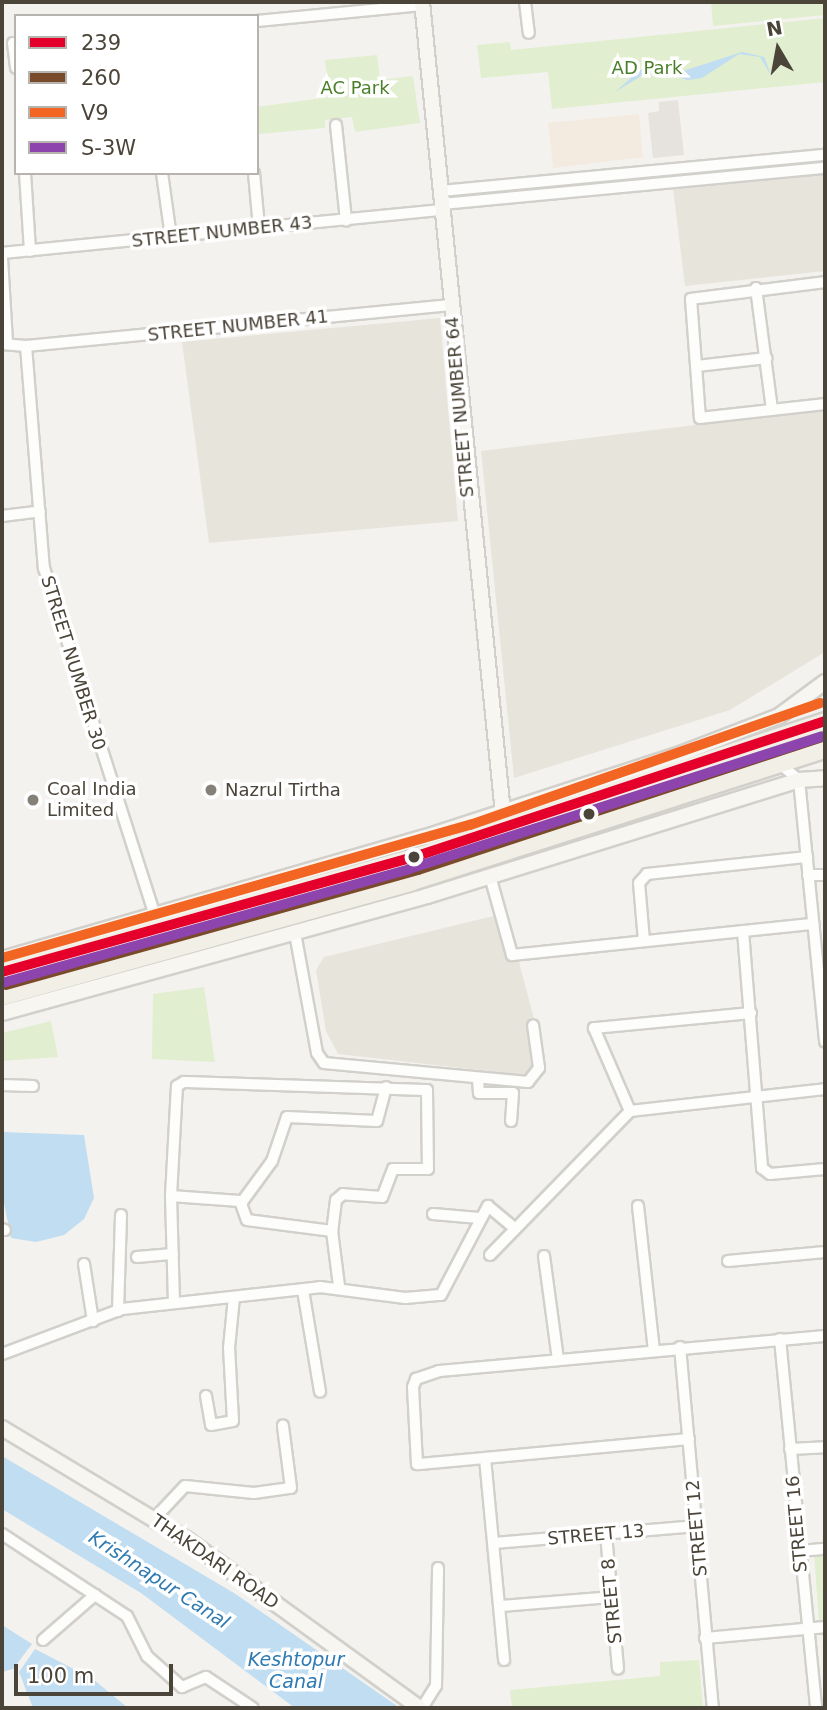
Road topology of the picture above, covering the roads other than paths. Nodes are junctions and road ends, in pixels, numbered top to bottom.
1 (525, 2) edge
2 (422, 3) edge
3 (259, 21) edge
4 (529, 33) dead end
5 (336, 125) dead end
6 (825, 155) edge
7 (825, 168) edge
8 (25, 175) edge
9 (162, 175) edge
10 (254, 175) edge
11 (442, 202) junction
12 (346, 219) junction
13 (259, 228) junction
14 (171, 237) junction
15 (30, 251) junction
16 (2, 256) edge
17 (825, 282) edge
18 (756, 288) junction
19 (451, 305) junction
20 (4, 344) edge
21 (26, 346) junction
22 (766, 358) junction
23 (696, 366) junction
24 (825, 404) edge
25 (772, 410) junction
26 (40, 511) junction
27 (2, 516) edge
28 (825, 682) edge
29 (825, 721) edge
30 (825, 750) edge
31 (780, 764) junction
32 (825, 778) edge
33 (799, 780) junction
34 (503, 813) junction
35 (807, 857) junction
36 (825, 874) edge
37 (808, 875) junction
38 (490, 876) junction
39 (157, 921) junction
40 (813, 924) junction
41 (743, 932) junction
42 (295, 933) junction
43 (644, 941) junction
44 (2, 959) edge
45 (2, 972) edge
46 (2, 998) edge
47 (2, 1013) edge
48 (751, 1013) junction
49 (533, 1025) dead end
50 (825, 1042) edge
51 (2, 1084) edge
52 (478, 1084) junction
53 (33, 1086) dead end
54 (386, 1087) junction
55 (825, 1089) edge
56 (759, 1096) junction
57 (630, 1111) junction
58 (511, 1121) dead end
59 (825, 1169) edge
60 (172, 1196) junction
61 (242, 1202) junction
62 (638, 1206) dead end
63 (433, 1214) dead end
64 (121, 1215) dead end
65 (479, 1218) junction
66 (512, 1226) junction
67 (332, 1231) junction
68 (825, 1252) edge
69 (173, 1254) junction
70 (490, 1255) dead end
71 (544, 1256) dead end
72 (137, 1257) dead end
73 (728, 1261) dead end
74 (84, 1264) dead end
75 (340, 1286) junction
76 (303, 1290) junction
77 (234, 1297) junction
78 (174, 1303) junction
79 (118, 1311) junction
80 (93, 1321) junction
81 (825, 1336) edge
82 (780, 1339) junction
83 (680, 1348) junction
84 (654, 1350) junction
85 (2, 1354) edge
86 (558, 1360) junction
87 (320, 1392) dead end
88 (206, 1396) dead end
89 (284, 1426) dead end
90 (2, 1428) edge
91 (689, 1439) junction
92 (825, 1447) edge
93 (790, 1449) junction
94 (485, 1458) junction
95 (154, 1519) junction
96 (697, 1526) junction
97 (2, 1534) edge
98 (606, 1534) junction
99 (494, 1543) junction
100 (825, 1549) edge
101 (800, 1551) junction
102 (438, 1568) dead end
103 (95, 1595) junction
104 (612, 1597) junction
105 (500, 1606) junction
106 (825, 1627) edge
107 (807, 1628) junction
108 (705, 1638) junction
109 (43, 1640) dead end
110 (504, 1660) dead end
111 (618, 1668) dead end
112 (819, 1705) edge
113 (253, 1708) edge
114 (421, 1708) edge
115 (713, 1708) edge

1 - 4 street
2 - 3 street
2 - 11 street, STREET NUMBER 64
5 - 12 street
6 - 11 street
7 - 11 street
8 - 15 street
9 - 14 street
10 - 13 street
11 - 12 street, STREET NUMBER 43
11 - 19 street, STREET NUMBER 64
12 - 13 street, STREET NUMBER 43
13 - 14 street, STREET NUMBER 43
14 - 15 street, STREET NUMBER 43
15 - 16 street, STREET NUMBER 43
16 - 20 street
17 - 18 street
18 - 22 street
18 - 23 street
19 - 21 street, STREET NUMBER 41
19 - 34 street, STREET NUMBER 64
20 - 21 street, STREET NUMBER 41
21 - 26 street, STREET NUMBER 30
22 - 23 street
22 - 25 street
23 - 25 street
24 - 25 street
26 - 27 street
26 - 39 street, STREET NUMBER 30
28 - 34 street
29 - 39 main road
30 - 31 main road
31 - 33 street
31 - 46 main road
32 - 33 street
33 - 35 street
33 - 38 street
34 - 39 street
35 - 37 street
35 - 43 street
36 - 37 street
37 - 40 street
38 - 42 street
38 - 43 street
39 - 44 street
39 - 45 main road
40 - 41 street
40 - 50 street
41 - 43 street
41 - 48 street
42 - 47 street
42 - 52 street
48 - 56 street
48 - 57 street
49 - 52 street
51 - 53 street
52 - 58 street
54 - 60 street
54 - 61 street
54 - 67 street
55 - 56 street
56 - 57 street
56 - 59 street
57 - 66 street
60 - 61 street
60 - 69 street
61 - 67 street
62 - 84 street
63 - 65 street
64 - 79 street
65 - 66 street
65 - 75 street
66 - 70 street
67 - 75 street
68 - 73 street
69 - 72 street
69 - 78 street
71 - 86 street
74 - 80 street
75 - 76 street
76 - 77 street
76 - 87 street
77 - 78 street
77 - 88 street
78 - 79 street
79 - 80 street
80 - 85 street
81 - 82 street
82 - 83 street
82 - 93 street, STREET 16
83 - 84 street
83 - 91 street, STREET 12
84 - 86 street
86 - 94 street
89 - 95 street
90 - 95 street, THAKDARI ROAD
91 - 94 street
91 - 96 street, STREET 12
92 - 93 street
93 - 101 street, STREET 16
94 - 99 street
95 - 114 street, THAKDARI ROAD
96 - 98 street, STREET 13
96 - 108 street, STREET 12
97 - 103 street
98 - 99 street, STREET 13
98 - 104 street, STREET 8
99 - 105 street
100 - 101 street
101 - 107 street, STREET 16
102 - 114 street
103 - 109 street
103 - 113 street
104 - 105 street
104 - 111 street, STREET 8
105 - 110 street
106 - 107 street
107 - 108 street
107 - 112 street, STREET 16
108 - 115 street, STREET 12

